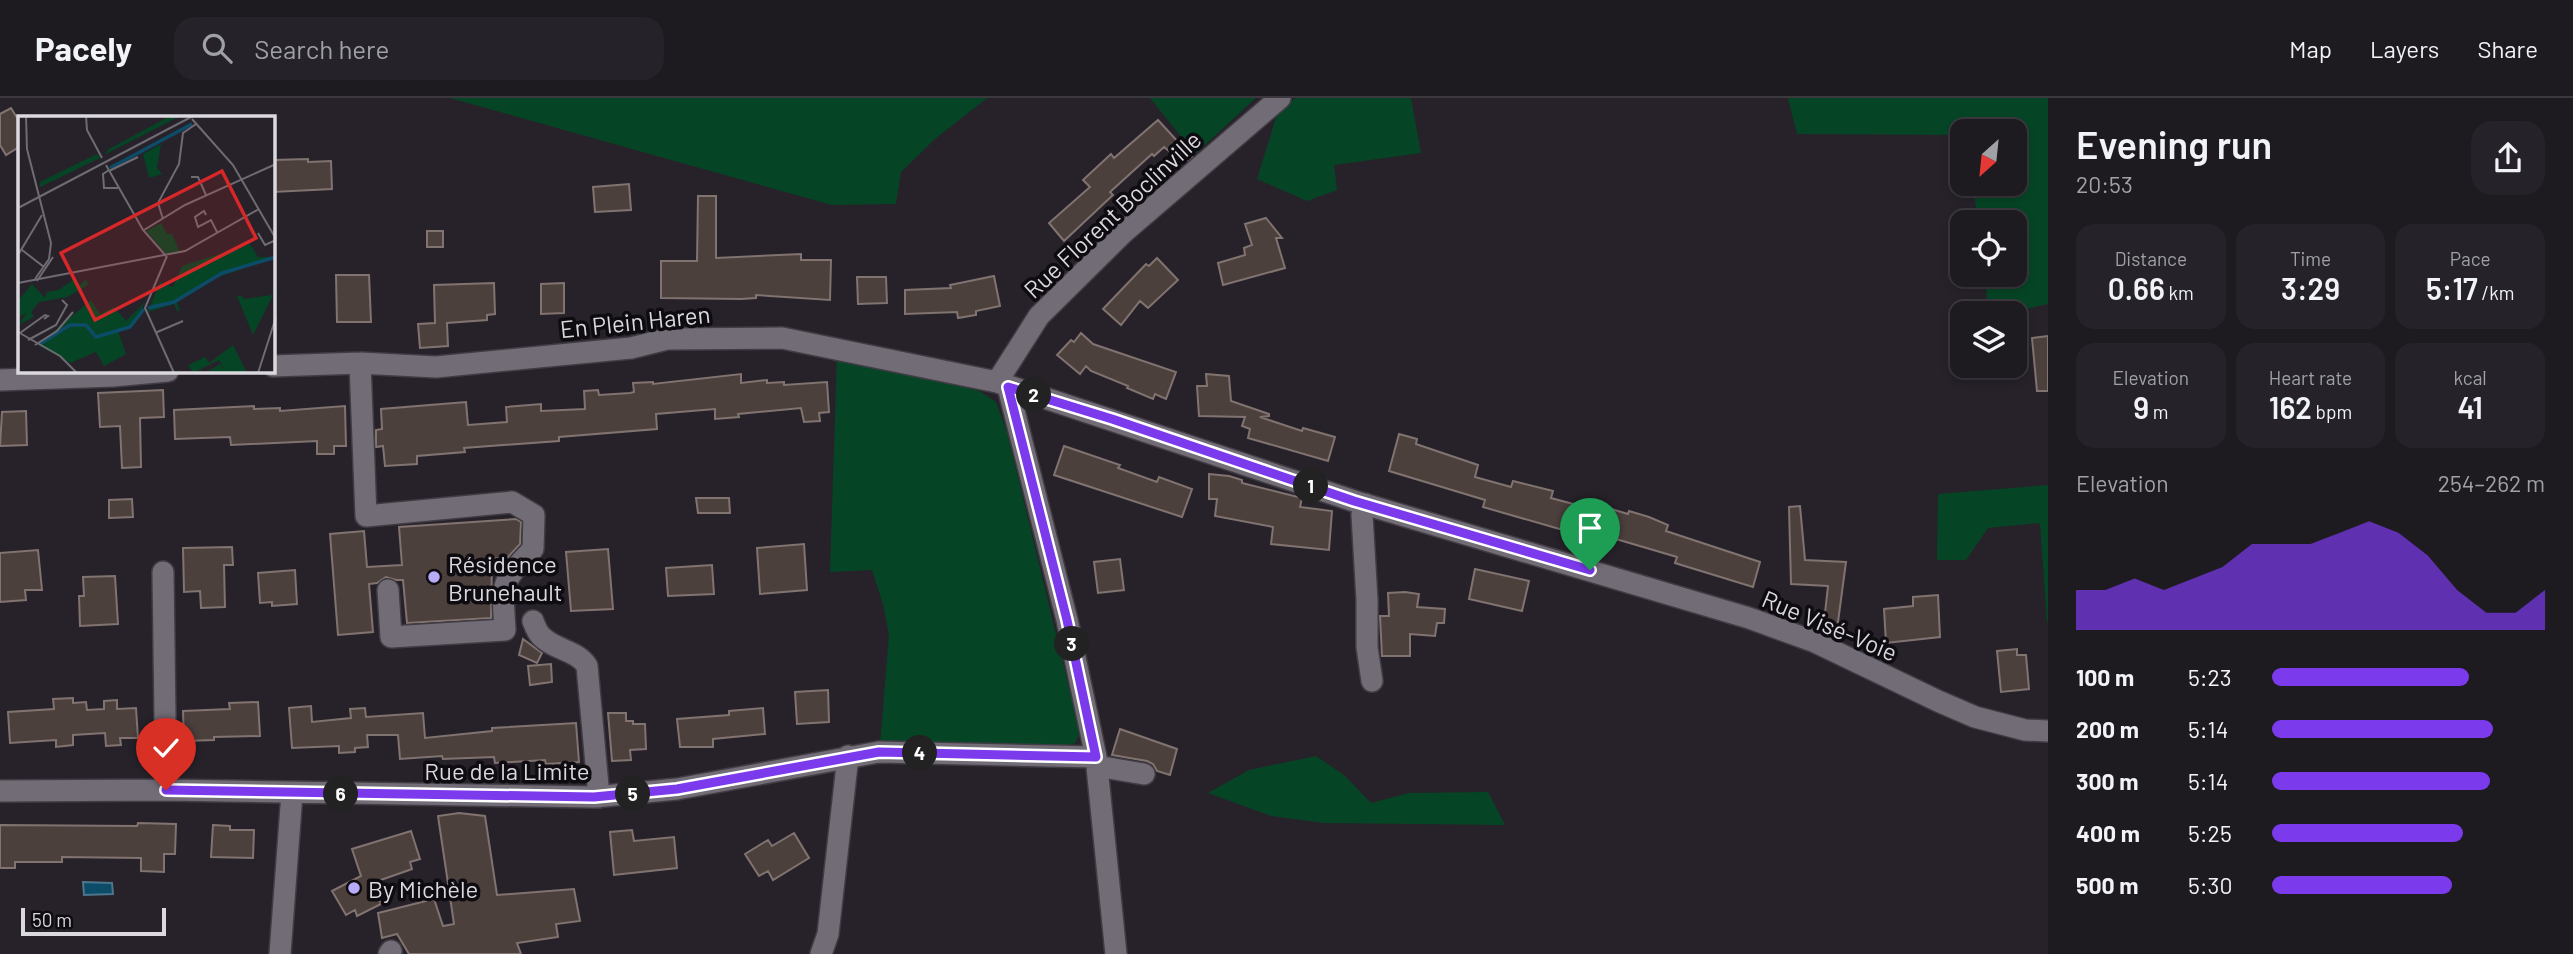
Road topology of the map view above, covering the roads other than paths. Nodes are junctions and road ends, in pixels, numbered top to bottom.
1 (1280, 98) edge
2 (360, 363) junction
3 (275, 366) edge
4 (145, 373) edge
5 (0, 380) edge
6 (1003, 385) junction
7 (1365, 504) junction
8 (163, 572) dead end
9 (388, 590) dead end
10 (533, 621) dead end
11 (1372, 681) dead end
12 (2048, 731) edge
13 (848, 756) junction
14 (1097, 762) junction
15 (1143, 774) dead end
16 (166, 790) junction
17 (0, 792) edge
18 (292, 793) junction
19 (599, 797) junction
20 (280, 954) edge
21 (821, 954) edge
22 (1116, 954) edge

1 - 6 street, Rue Florent Boclinville
2 - 3 street, En Plein Haren
2 - 6 street, En Plein Haren
2 - 9 street
4 - 5 street
6 - 7 street, En Plein Haren
6 - 14 street
7 - 11 street
7 - 12 street, Rue Visé-Voie
8 - 16 street
10 - 19 street
13 - 14 street, Rue de la Limite
13 - 19 street, Rue de la Limite
13 - 21 street
14 - 15 street, Rue de la Limite
14 - 22 street
16 - 17 street, Rue de la Limite
16 - 18 street, Rue de la Limite
18 - 19 street, Rue de la Limite
18 - 20 street

